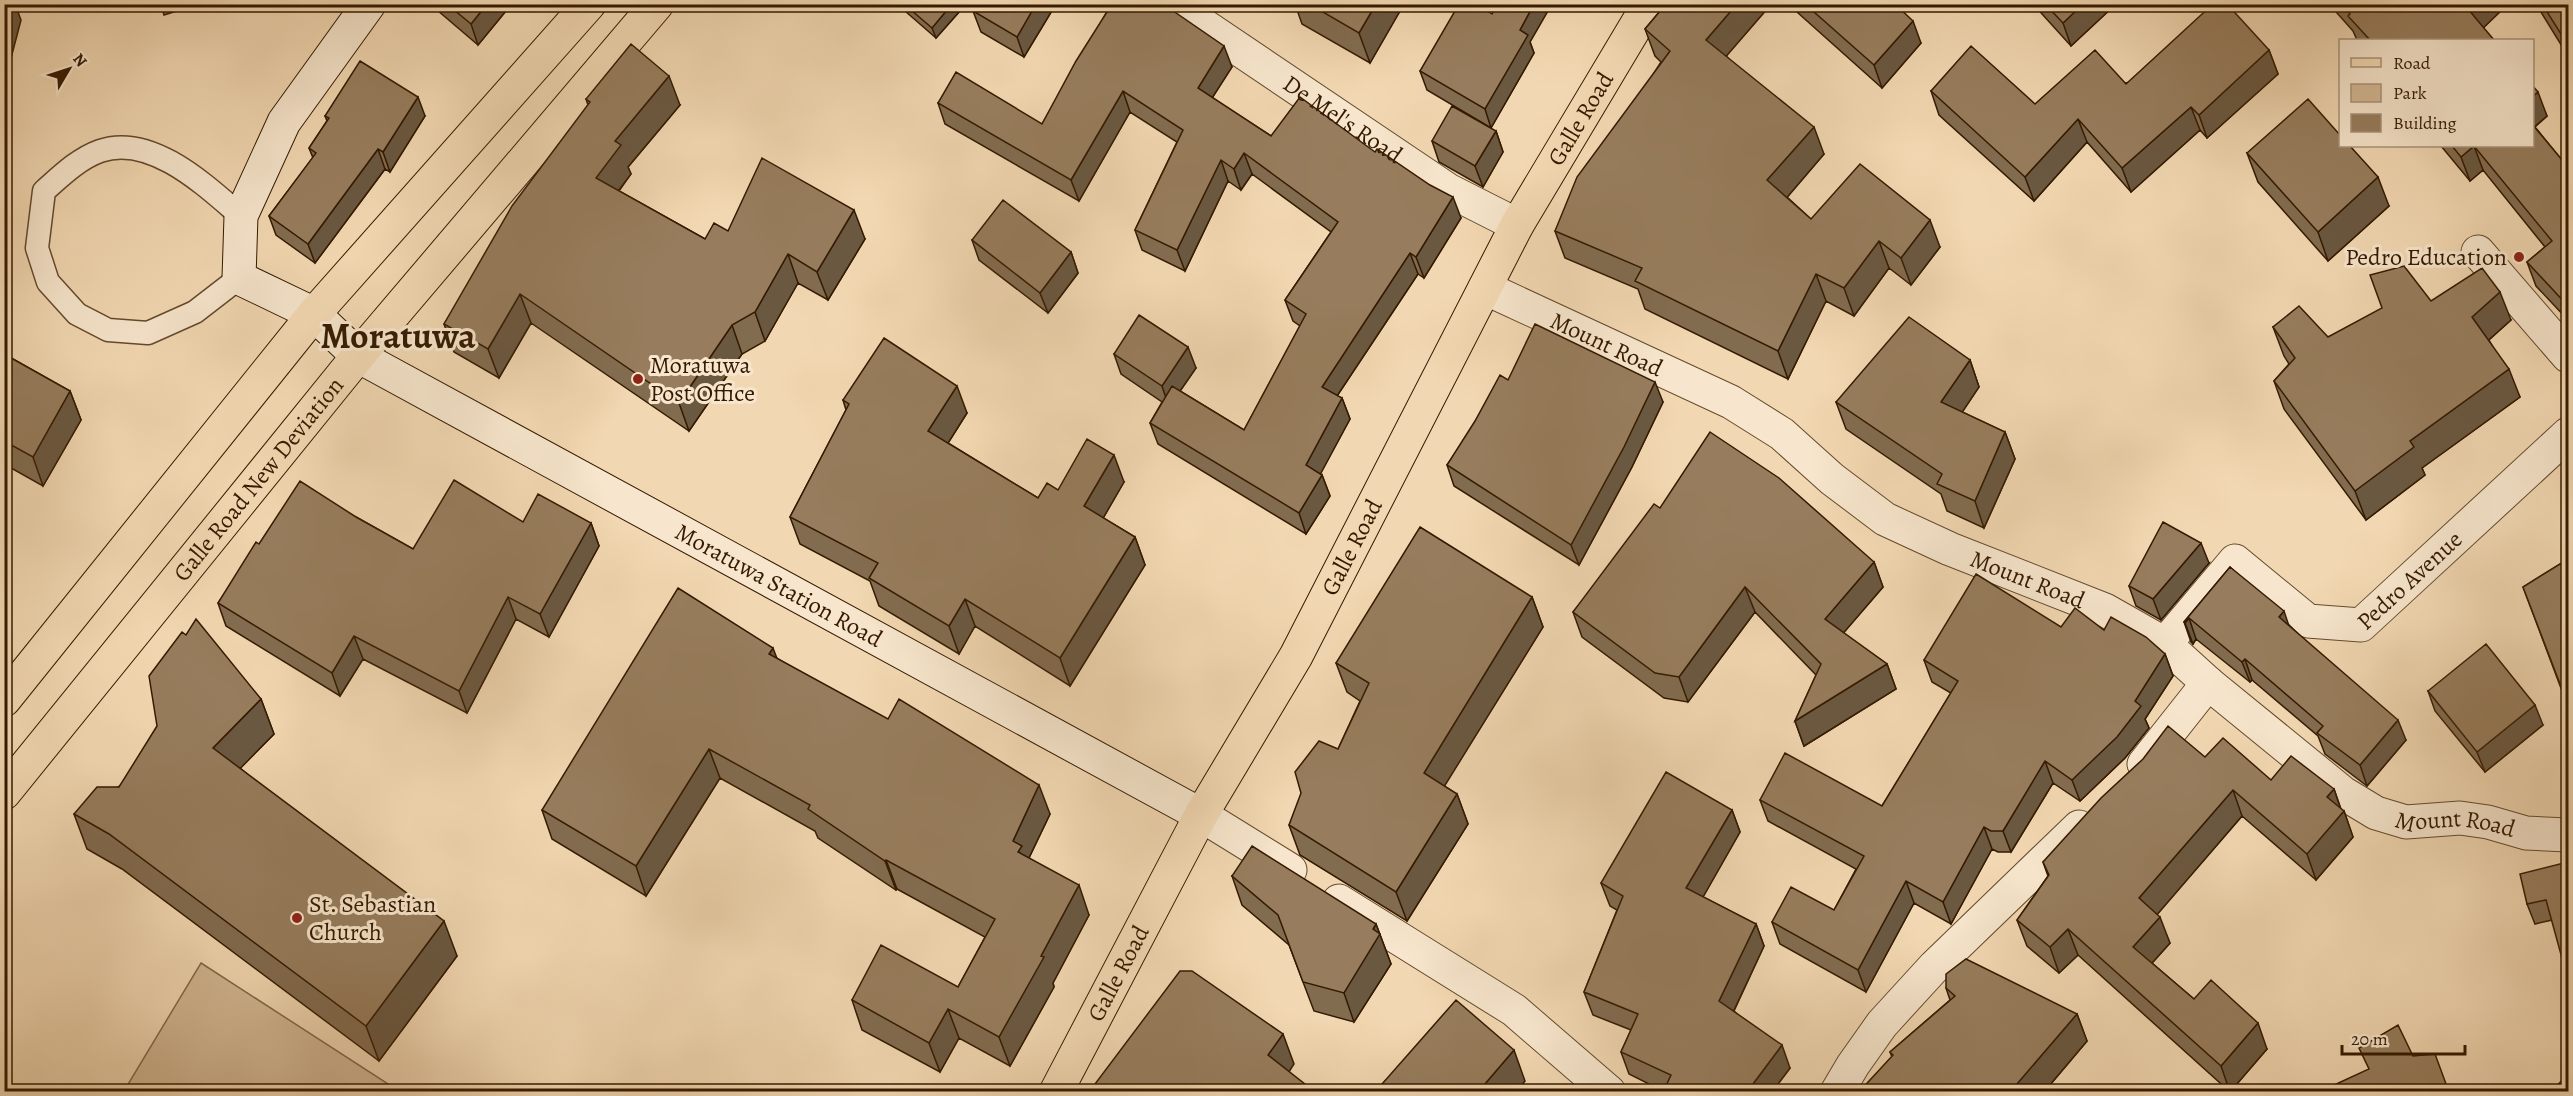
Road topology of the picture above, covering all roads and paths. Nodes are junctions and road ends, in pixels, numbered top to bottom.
1 (369, 4) edge
2 (589, 4) edge
3 (657, 4) edge
4 (1172, 4) edge
5 (1649, 4) edge
6 (241, 216) junction
7 (1517, 225) junction
8 (2478, 252) dead end
9 (239, 278) junction
10 (1485, 288) junction
11 (314, 314) junction
12 (358, 356) junction
13 (2568, 356) edge
14 (2568, 434) edge
15 (2165, 644) junction
16 (2208, 683) junction
17 (4, 700) edge
18 (2123, 786) edge
19 (4, 793) edge
20 (2098, 808) edge
21 (1201, 815) junction
22 (2568, 835) edge
23 (1056, 1092) edge
24 (1609, 1092) edge
25 (1837, 1092) edge

1 - 6 street
2 - 11 main road
3 - 12 main road, Galle Road New Deviation
4 - 7 street, De Mel's Road
5 - 7 main road, Galle Road
6 - 9 street
6 - 9 lane
7 - 10 main road, Galle Road
8 - 13 street
9 - 11 street, Moratuwa Station Road
10 - 15 street, Mount Road
10 - 21 main road, Galle Road
11 - 12 street, Moratuwa Station Road
11 - 17 main road
12 - 19 main road, Galle Road New Deviation
12 - 21 street, Moratuwa Station Road
14 - 15 street, Pedro Avenue
15 - 16 street, Mount Road
16 - 18 street
16 - 22 street, Mount Road
20 - 25 street
21 - 23 main road, Galle Road
21 - 24 street, Moratuwa Station Road

